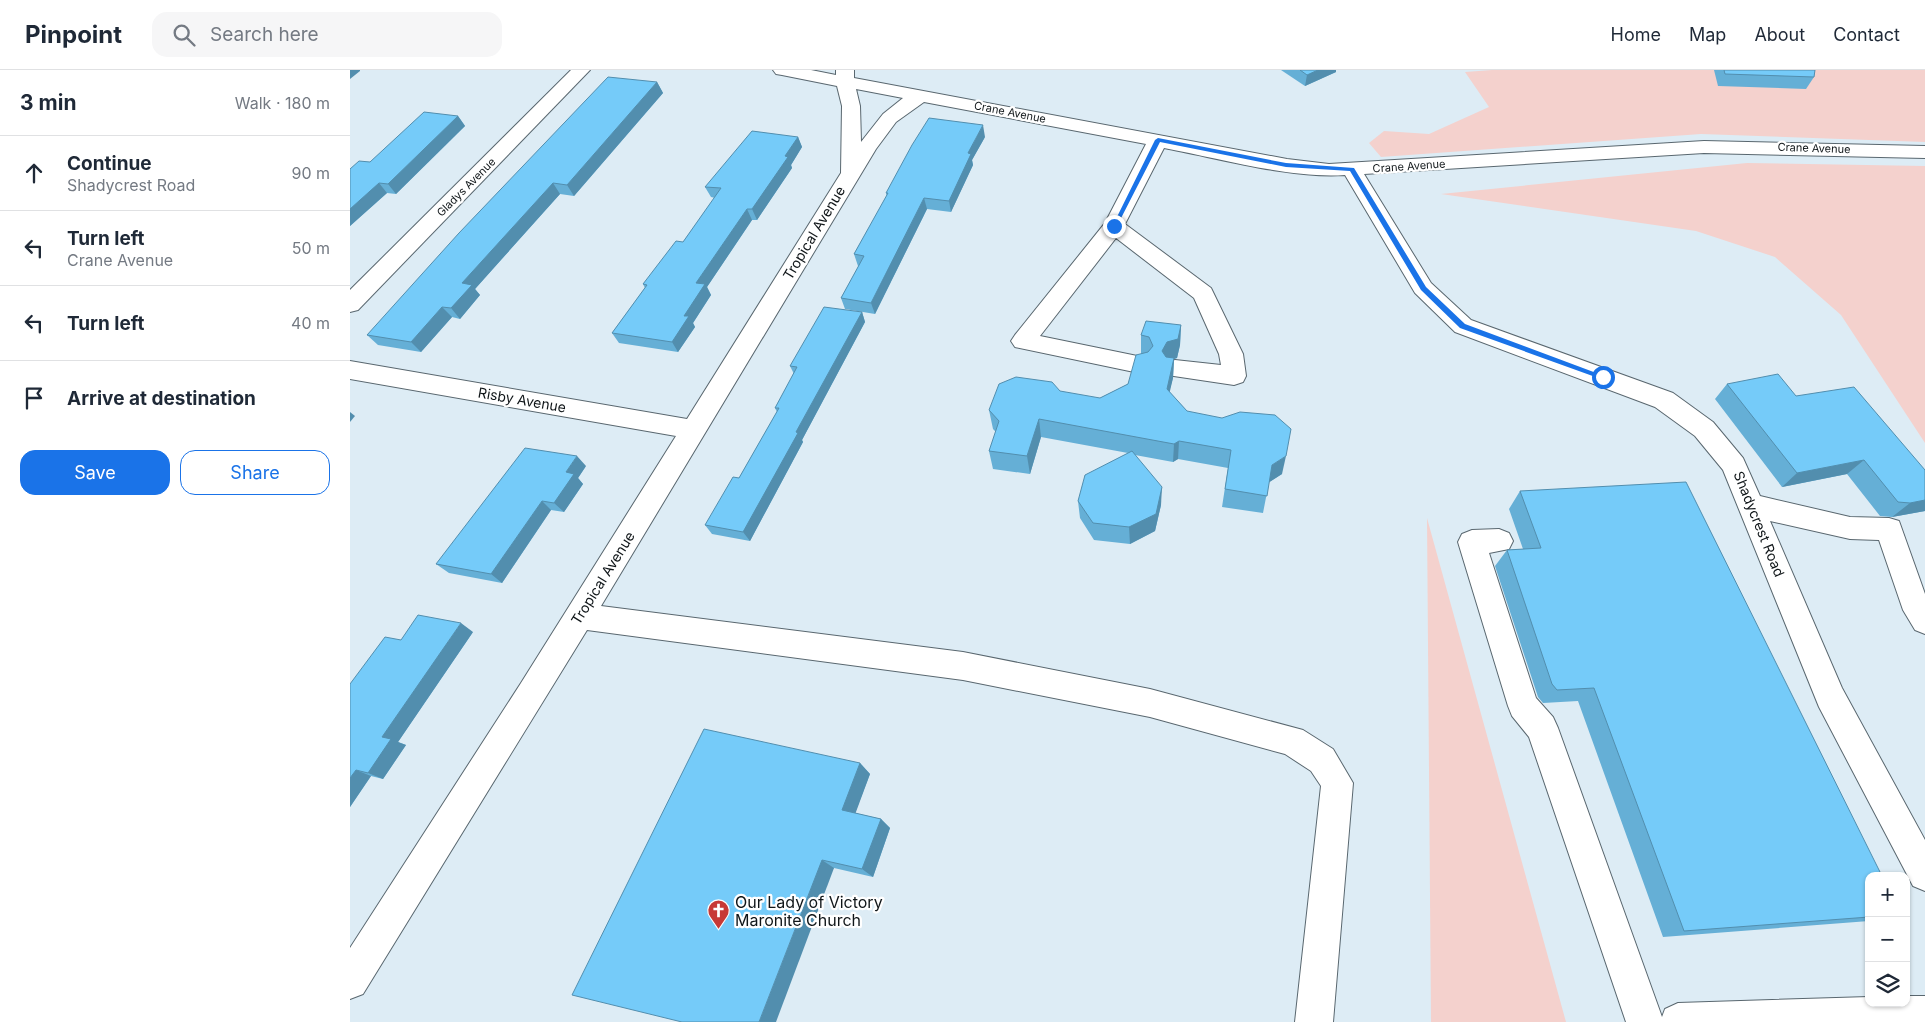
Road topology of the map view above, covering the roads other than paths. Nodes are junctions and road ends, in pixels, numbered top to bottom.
1 (581, 70) edge
2 (782, 70) edge
3 (845, 75) edge
4 (924, 95) junction
5 (1158, 140) junction
6 (1925, 152) edge
7 (1352, 170) junction
8 (851, 173) junction
9 (1114, 226) junction
10 (350, 304) edge
11 (1139, 364) edge
12 (1175, 369) edge
13 (350, 370) edge
14 (695, 430) junction
15 (1751, 506) junction
16 (1499, 541) dead end
17 (579, 616) junction
18 (1925, 621) edge
19 (1925, 874) edge
20 (350, 982) edge
21 (1925, 1014) edge
22 (1314, 1022) edge
23 (1645, 1022) edge
24 (1678, 1022) edge

1 - 10 street, Gladys Avenue
2 - 3 street, Crane Avenue
3 - 4 street, Crane Avenue
3 - 8 street, Tropical Avenue
4 - 5 street, Crane Avenue
4 - 8 street, Tropical Avenue
5 - 7 street, Crane Avenue
5 - 9 street
6 - 7 street, Crane Avenue
7 - 15 street, Shadycrest Road
8 - 14 street, Tropical Avenue
9 - 11 street
9 - 12 street
13 - 14 street, Risby Avenue
14 - 17 street, Tropical Avenue
15 - 18 street
15 - 19 street, Shadycrest Road
16 - 23 street
17 - 20 street, Tropical Avenue
17 - 22 street
21 - 24 street

